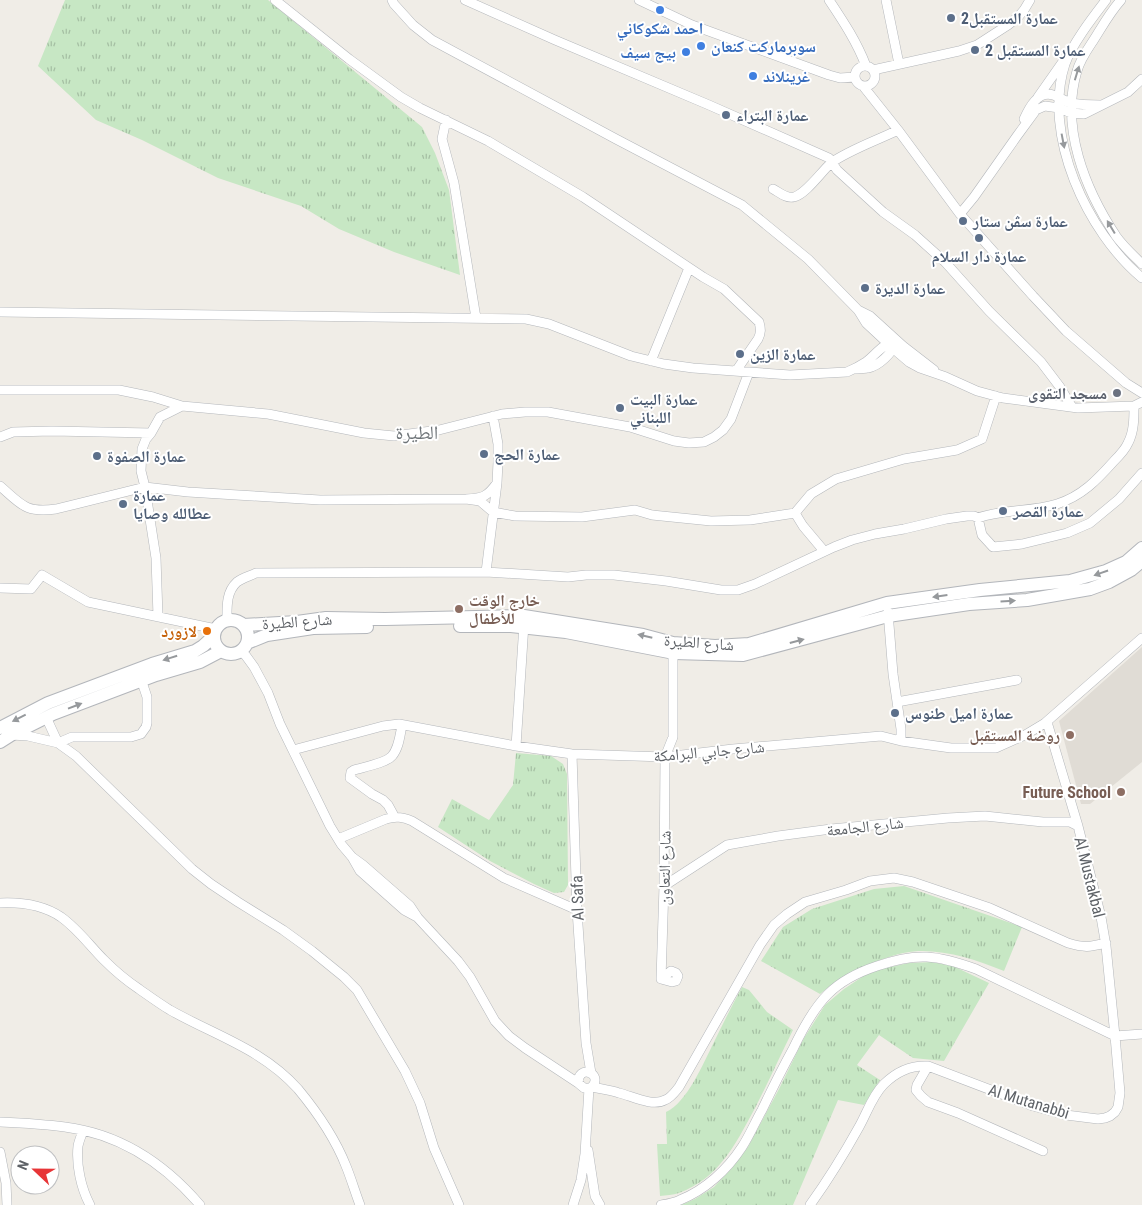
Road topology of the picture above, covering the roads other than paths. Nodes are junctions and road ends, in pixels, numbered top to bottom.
1 (275, 0) edge
2 (392, 0) edge
3 (465, 0) edge
4 (639, 0) edge
5 (829, 0) edge
6 (886, 0) edge
7 (1030, 0) edge
8 (1107, 0) edge
9 (1118, 3) edge
10 (1073, 48) junction
11 (899, 64) junction
12 (869, 68) junction
13 (855, 77) junction
14 (1142, 79) edge
15 (863, 86) junction
16 (1038, 97) junction
17 (1060, 103) junction
18 (1072, 103) junction
19 (1102, 104) junction
20 (1071, 113) junction
21 (446, 120) junction
22 (898, 130) junction
23 (1017, 136) junction
24 (832, 163) junction
25 (772, 189) dead end
26 (960, 214) junction
27 (1142, 264) edge
28 (689, 268) junction
29 (1142, 278) edge
30 (858, 310) junction
31 (0, 312) edge
32 (476, 318) junction
33 (874, 330) junction
34 (892, 344) junction
35 (873, 356) junction
36 (652, 361) junction
37 (909, 362) junction
38 (873, 366) junction
39 (856, 369) junction
40 (736, 371) junction
41 (749, 372) junction
42 (946, 378) junction
43 (0, 390) edge
44 (1142, 393) edge
45 (996, 396) junction
46 (1138, 404) edge
47 (182, 406) junction
48 (1072, 407) junction
49 (493, 416) junction
50 (151, 433) junction
51 (0, 437) edge
52 (1142, 473) edge
53 (497, 483) junction
54 (0, 486) edge
55 (145, 487) junction
56 (466, 499) junction
57 (493, 512) junction
58 (795, 513) junction
59 (978, 518) junction
60 (1142, 548) edge
61 (824, 551) junction
62 (1142, 561) edge
63 (486, 572) junction
64 (0, 588) edge
65 (887, 603) junction
66 (158, 616) junction
67 (888, 616) junction
68 (227, 620) junction
69 (524, 622) junction
70 (243, 625) junction
71 (214, 633) junction
72 (1142, 638) edge
73 (244, 647) junction
74 (673, 648) junction
75 (221, 652) junction
76 (139, 675) junction
77 (1016, 680) dead end
78 (897, 702) junction
79 (46, 717) junction
80 (1048, 722) junction
81 (402, 725) junction
82 (4, 735) edge
83 (901, 741) junction
84 (58, 743) junction
85 (516, 746) junction
86 (293, 750) junction
87 (572, 754) junction
88 (665, 757) junction
89 (394, 816) junction
90 (1078, 826) junction
91 (338, 839) junction
92 (664, 886) junction
93 (0, 903) edge
94 (578, 910) junction
95 (1106, 943) junction
96 (662, 979) dead end
97 (1142, 1034) edge
98 (1115, 1036) junction
99 (928, 1066) junction
100 (586, 1080) junction
101 (0, 1122) edge
102 (83, 1131) junction
103 (586, 1138) junction
104 (1043, 1151) dead end
105 (0, 1152) edge
106 (3, 1182) edge
107 (6, 1205) edge
108 (90, 1205) edge
109 (200, 1205) edge
110 (360, 1205) edge
111 (459, 1205) edge
112 (572, 1205) edge
113 (600, 1205) edge
114 (661, 1205) edge
115 (810, 1205) edge

1 - 21 street
2 - 30 street
3 - 24 street
4 - 13 street
5 - 12 street
6 - 11 street
7 - 11 street
8 - 9 street
8 - 10 street
18 -> 9 street
10 - 16 street
10 - 17 street
11 - 12 street
12 - 13 street
12 - 15 street
13 - 15 street
14 - 19 street
15 - 22 street
16 - 17 street
16 - 23 street
17 - 18 street
17 - 20 street
17 - 23 street
17 -> 29 street
18 - 19 street
18 - 20 street
19 - 20 street
27 -> 20 street
21 - 28 street
21 - 32 street
22 - 24 street
22 - 26 street
23 - 26 street
24 - 25 street
24 - 48 street
26 - 44 street
28 - 36 street
28 - 40 street
30 - 33 street
30 - 34 street
31 - 32 street
32 - 36 street
33 - 34 street
33 - 35 street
34 - 35 street
34 - 37 street
34 - 38 street
34 - 42 street
35 - 39 street
36 - 40 street
37 - 38 street
37 - 42 street
38 - 39 street
39 - 41 street
40 - 41 street
41 - 49 street
42 - 45 street
43 - 47 street
45 - 48 street
45 - 58 street
46 - 48 street
46 - 59 street
47 - 49 street
47 - 50 street
49 - 53 street
50 - 51 street
50 - 55 street
52 - 59 street
53 - 56 street
53 - 57 street
54 - 55 street
55 - 56 street
55 - 66 street
56 - 57 street
57 - 58 street
57 - 63 street
58 - 61 street
59 - 61 street
60 -> 65 main road, شارع الطيرة
61 - 63 street
67 -> 62 main road, شارع الطيرة
63 - 68 street
64 - 66 street
65 - 67 street
65 - 74 main road, شارع الطيرة
66 - 71 street
74 -> 67 main road, شارع الطيرة
67 - 78 street
68 - 70 main road
68 - 71 main road
69 - 70 main road, شارع الطيرة
69 - 73 main road, شارع الطيرة
69 - 74 main road, شارع الطيرة
69 - 85 street
70 - 73 main road
71 - 75 main road
71 -> 76 main road
72 - 80 street, شارع جابي البرامكة
73 - 75 main road
73 - 86 street
74 - 88 street, شارع التعاون
75 - 76 main road
79 -> 76 main road
76 -> 82 main road
76 - 84 street
77 - 78 street
78 - 83 street
79 - 82 main road
79 - 84 street
80 - 83 street, شارع جابي البرامكة
80 - 90 street, Al Mustakbal
81 - 85 street, شارع جابي البرامكة
81 - 86 street, شارع جابي البرامكة
81 - 89 street
82 - 84 street
83 - 88 street, شارع جابي البرامكة
84 - 111 street
85 - 87 street, شارع جابي البرامكة
86 - 91 street
87 - 88 street, شارع جابي البرامكة
87 - 94 street, Al Safa
88 - 92 street, شارع التعاون
89 - 91 street
89 - 94 street
90 - 92 street, شارع الجامعة
90 - 95 street, Al Mustakbal
91 - 100 street
92 - 96 street, شارع التعاون
93 - 110 street
94 - 100 street, Al Safa
95 - 98 street, Al Mustakbal
95 - 100 street
97 - 98 street
98 - 99 street, Al Mutanabbi
98 - 114 street
99 - 104 street
99 - 115 street
100 - 103 street, Al Safa
101 - 102 street
102 - 108 street
102 - 109 street
103 - 112 street
103 - 113 street
105 - 106 street
106 - 107 street

